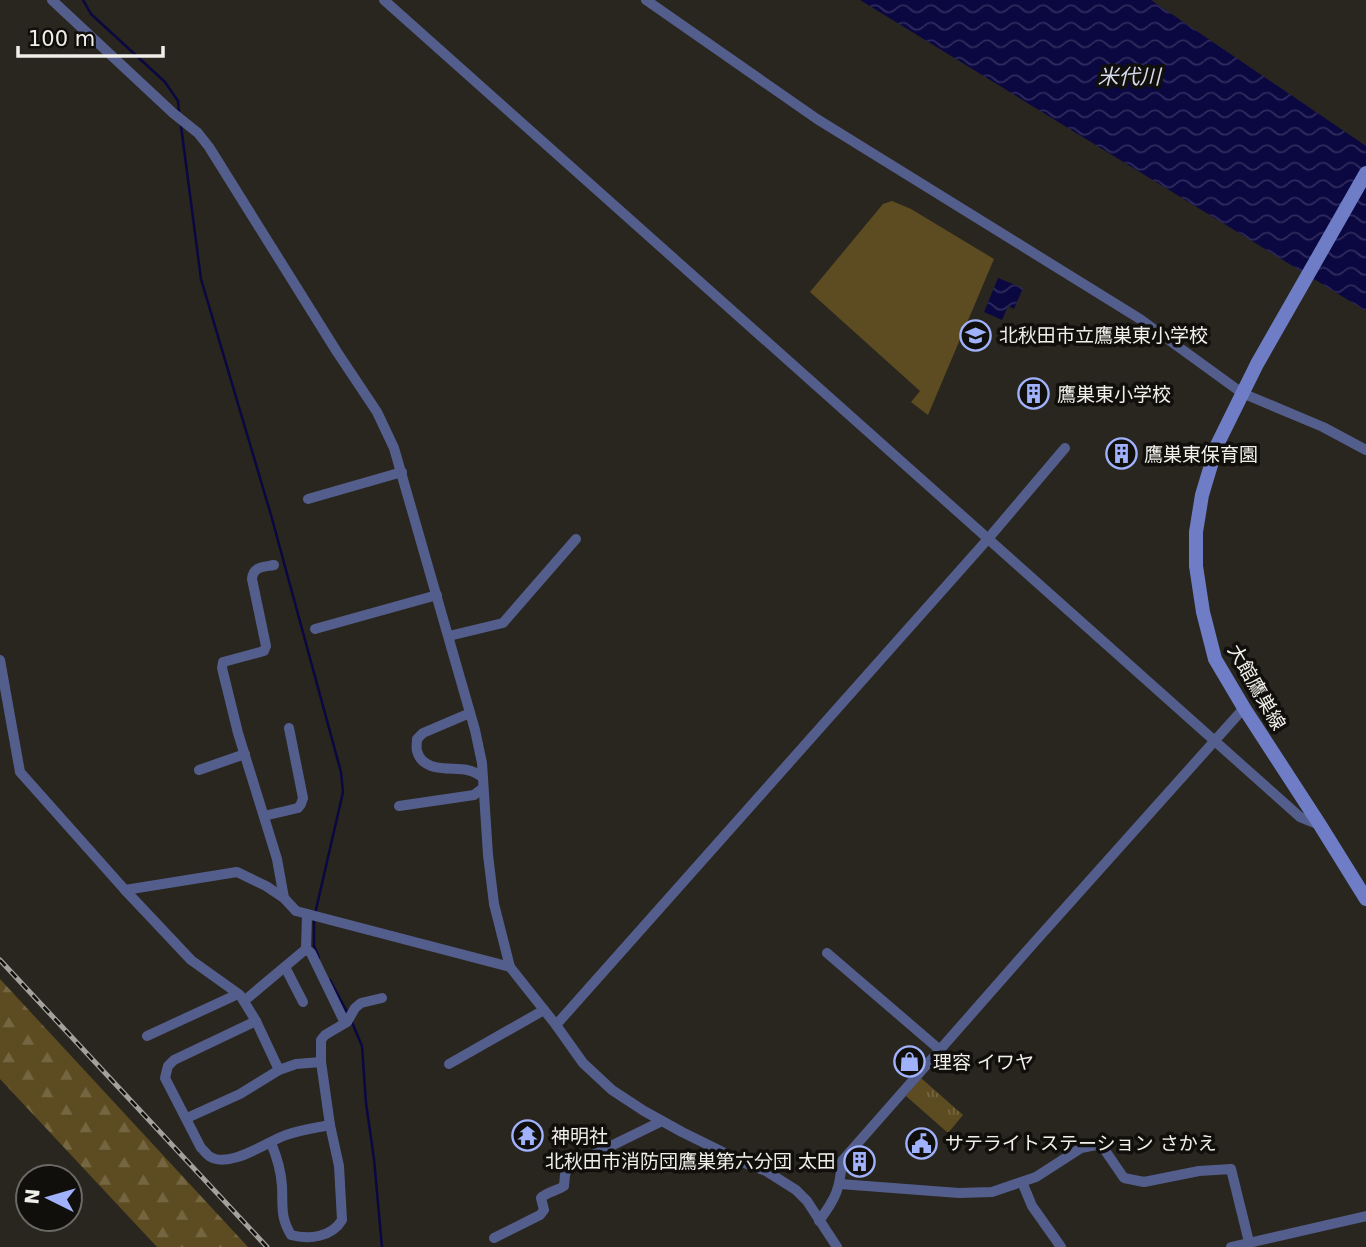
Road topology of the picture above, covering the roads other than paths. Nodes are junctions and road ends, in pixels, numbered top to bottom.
1 (52, 0) edge
2 (384, 0) edge
3 (646, 0) edge
4 (1366, 173) edge
5 (1242, 393) junction
6 (1065, 448) dead end
7 (1366, 450) edge
8 (402, 472) junction
9 (308, 499) dead end
10 (576, 539) dead end
11 (988, 540) junction
12 (274, 565) dead end
13 (437, 595) junction
14 (315, 628) dead end
15 (449, 636) junction
16 (0, 660) edge
17 (1244, 708) junction
18 (470, 713) junction
19 (289, 728) dead end
20 (1216, 741) junction
21 (245, 754) junction
22 (199, 771) dead end
23 (483, 783) junction
24 (399, 807) dead end
25 (264, 816) junction
26 (1320, 825) junction
27 (125, 890) junction
28 (284, 898) junction
29 (1366, 899) edge
30 (313, 915) junction
31 (306, 949) junction
32 (827, 953) dead end
33 (285, 967) junction
34 (510, 967) junction
35 (241, 998) junction
36 (382, 998) dead end
37 (303, 1002) dead end
38 (544, 1010) junction
39 (348, 1020) junction
40 (256, 1021) junction
41 (556, 1025) junction
42 (147, 1037) dead end
43 (940, 1050) junction
44 (321, 1062) junction
45 (449, 1064) dead end
46 (279, 1070) junction
47 (187, 1118) junction
48 (662, 1121) junction
49 (330, 1125) junction
50 (271, 1143) junction
51 (1022, 1182) junction
52 (840, 1184) junction
53 (1366, 1216) edge
54 (818, 1220) junction
55 (494, 1238) dead end
56 (1249, 1242) junction
57 (837, 1247) edge
58 (1061, 1247) edge
59 (1231, 1247) edge

1 - 8 street
2 - 11 street
3 - 5 street
4 - 5 main road, 大館鷹巣線
5 - 7 street
5 - 17 main road, 大館鷹巣線
6 - 11 street
8 - 9 street
8 - 13 street
10 - 15 street
11 - 20 street
11 - 41 street
12 - 21 street
13 - 14 street
13 - 15 street
15 - 18 street
16 - 27 street
17 - 20 street
17 - 26 main road, 大館鷹巣線
18 - 23 street
18 - 23 street
19 - 25 street
20 - 26 street
20 - 43 street
21 - 22 street
21 - 25 street
23 - 24 street
23 - 34 street
25 - 28 street
26 - 29 main road, 大館鷹巣線
27 - 28 street
27 - 35 street
28 - 30 street
30 - 31 street
30 - 34 street
31 - 33 street
31 - 39 street
32 - 43 street
33 - 35 street
33 - 37 street
34 - 38 street
35 - 40 street
35 - 42 street
36 - 39 street
38 - 41 street
38 - 45 street
39 - 44 street
40 - 46 street
40 - 47 street
41 - 48 street
43 - 52 street
44 - 46 street
44 - 49 street
46 - 47 street
47 - 50 street
48 - 54 street
48 - 55 street
49 - 50 street
49 - 50 street
51 - 52 street
51 - 56 street
51 - 58 street
52 - 54 street
53 - 56 street
54 - 57 street
56 - 59 street

